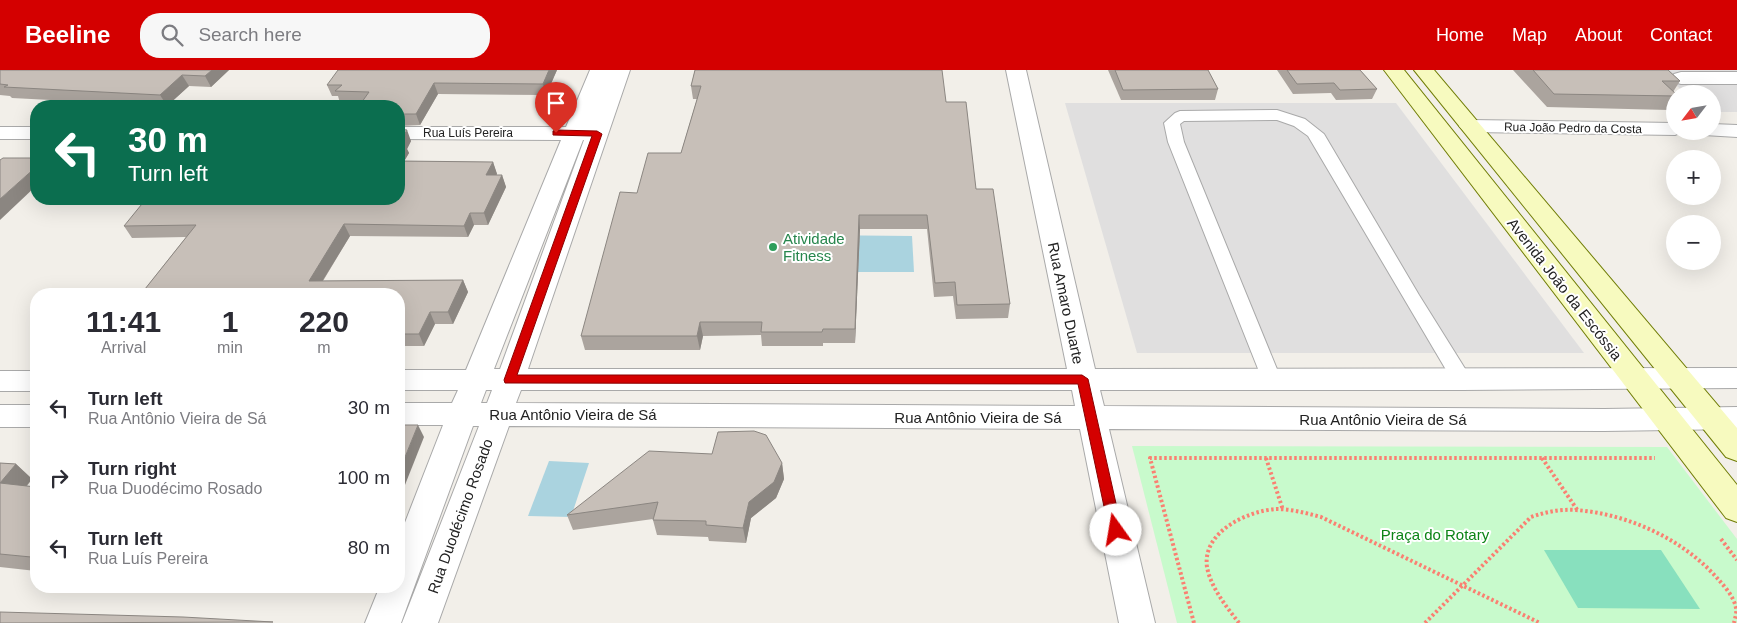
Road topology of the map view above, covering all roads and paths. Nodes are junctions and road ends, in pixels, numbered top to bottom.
1 (600, 70) edge
2 (620, 70) edge
3 (1016, 70) edge
4 (1394, 70) edge
5 (1424, 70) edge
6 (1682, 78) dead end
7 (1737, 78) edge
8 (1470, 126) junction
9 (1666, 129) edge
10 (1721, 130) edge
11 (1737, 130) edge
12 (0, 133) edge
13 (30, 133) edge
14 (405, 133) edge
15 (587, 133) junction
16 (1634, 378) junction
17 (1678, 378) junction
18 (1737, 378) edge
19 (1082, 379) junction
20 (1271, 379) junction
21 (405, 380) edge
22 (477, 380) junction
23 (510, 380) junction
24 (1462, 380) junction
25 (0, 381) edge
26 (30, 381) edge
27 (463, 413) junction
28 (405, 414) edge
29 (497, 414) junction
30 (0, 416) edge
31 (30, 416) edge
32 (1091, 417) junction
33 (1724, 418) edge
34 (1667, 419) junction
35 (1737, 449) edge
36 (1266, 458) junction
37 (1542, 458) junction
38 (1661, 458) dead end
39 (1737, 509) edge
40 (1283, 510) junction
41 (1578, 512) junction
42 (1720, 536) dead end
43 (1737, 560) edge
44 (405, 565) edge
45 (1462, 585) junction
46 (394, 593) edge
47 (383, 623) edge
48 (420, 623) edge
49 (1137, 623) edge
50 (1194, 623) edge
51 (1240, 623) edge
52 (1424, 623) edge
53 (1540, 623) edge
54 (1734, 623) edge

1 - 15 street, Rua Duodécimo Rosado
2 - 15 street, Rua Duodécimo Rosado
3 - 19 street, Rua Amaro Duarte
4 - 16 main road, Avenida João da Escóssia
5 - 8 main road, Avenida João da Escóssia
6 - 7 street
8 - 9 street, Rua João Pedro da Costa
8 - 17 main road, Avenida João da Escóssia
10 - 11 street
12 - 13 street
14 - 15 street, Rua Luís Pereira
15 - 22 street, Rua Duodécimo Rosado
15 - 23 street, Rua Duodécimo Rosado
16 - 17 street
16 - 24 street
16 - 34 main road, Avenida João da Escóssia
17 - 18 street
17 - 33 main road, Avenida João da Escóssia
19 - 20 street
19 - 23 street
19 - 32 street, Rua Amaro Duarte
20 - 24 street
20 - 24 lane
21 - 22 street
22 - 23 street
22 - 27 street, Rua Duodécimo Rosado
23 - 29 street, Rua Duodécimo Rosado
25 - 26 street
27 - 28 street, Rua Antônio Vieira de Sá
27 - 29 street, Rua Antônio Vieira de Sá
27 - 44 street, Rua Duodécimo Rosado
29 - 32 street, Rua Antônio Vieira de Sá
29 - 48 street, Rua Duodécimo Rosado
30 - 31 street
32 - 34 street, Rua Antônio Vieira de Sá
32 - 49 street, Rua Amaro Duarte
33 - 34 street, Rua Antônio Vieira de Sá
33 - 35 main road, Avenida João da Escóssia
34 - 39 main road, Avenida João da Escóssia
36 - 37 path
36 - 40 path
36 - 50 path
37 - 38 path
37 - 41 path
40 - 45 path
40 - 51 path
41 - 45 path
41 - 54 path
42 - 43 path
45 - 52 path
45 - 53 path
46 - 47 street

